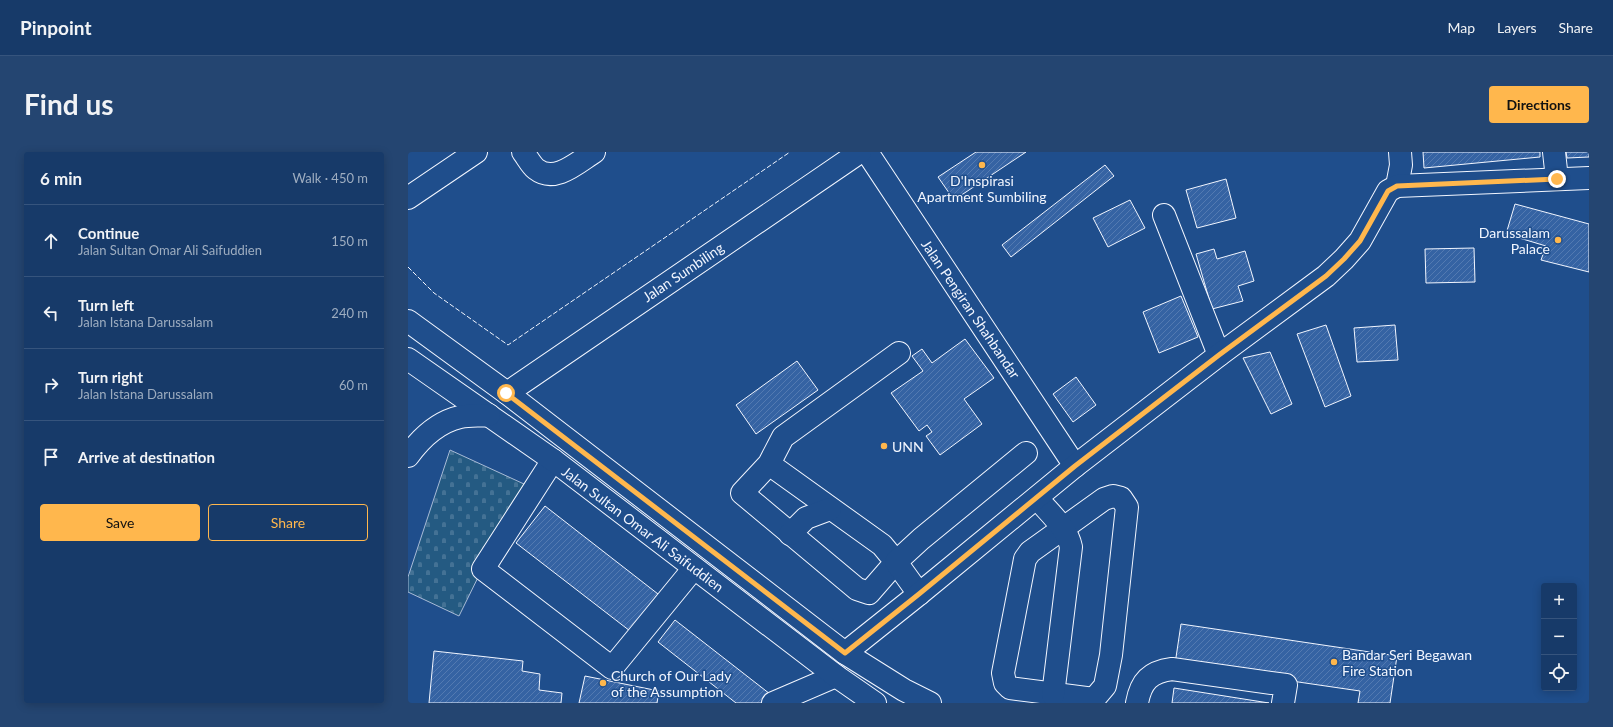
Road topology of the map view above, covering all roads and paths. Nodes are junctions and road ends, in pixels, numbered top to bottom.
1 (476, 152) edge
2 (523, 152) edge
3 (594, 152) edge
4 (860, 152) edge
5 (867, 152) edge
6 (1400, 152) edge
7 (1554, 152) edge
8 (1589, 178) edge
9 (1557, 179) junction
10 (1397, 186) junction
11 (408, 198) edge
12 (1164, 215) dead end
13 (408, 321) edge
14 (898, 354) dead end
15 (1219, 355) junction
16 (408, 358) edge
17 (506, 393) junction
18 (489, 415) junction
19 (1026, 453) dead end
20 (408, 456) edge
21 (553, 460) junction
22 (769, 464) junction
23 (1075, 466) junction
24 (1036, 498) junction
25 (830, 508) junction
26 (1063, 528) junction
27 (790, 534) junction
28 (896, 562) junction
29 (694, 568) junction
30 (919, 594) junction
31 (845, 653) junction
32 (836, 676) junction
33 (1053, 694) junction
34 (871, 702) edge
35 (773, 703) edge
36 (930, 703) edge
37 (1137, 703) edge
38 (1284, 703) edge

1 - 11 street
2 - 3 street
4 - 17 street, Jalan Sumbiling
5 - 23 street, Jalan Pengiran Shahbandar
6 - 10 street
7 - 9 street
8 - 9 street
9 - 10 street
10 - 15 street
12 - 15 street
13 - 17 street, Jalan Sultan Omar Ali Saifuddien
14 - 22 street
15 - 23 street
16 - 18 street, Jalan Sultan Omar Ali Saifuddien
17 - 31 street, Jalan Sultan Omar Ali Saifuddien
18 - 20 street
18 - 21 street, Jalan Sultan Omar Ali Saifuddien
19 - 28 street
21 - 29 street, Jalan Sultan Omar Ali Saifuddien
21 - 29 street
22 - 25 street
22 - 27 street
23 - 24 street
24 - 26 street
24 - 30 street
25 - 27 street
25 - 28 street
26 - 33 street
26 - 33 street
26 - 33 street
27 - 28 street
28 - 30 street
29 - 32 street, Jalan Sultan Omar Ali Saifuddien
30 - 31 street
31 - 36 street, Jalan Sultan Omar Ali Saifuddien
32 - 34 street, Jalan Sultan Omar Ali Saifuddien
32 - 35 street
37 - 38 street

